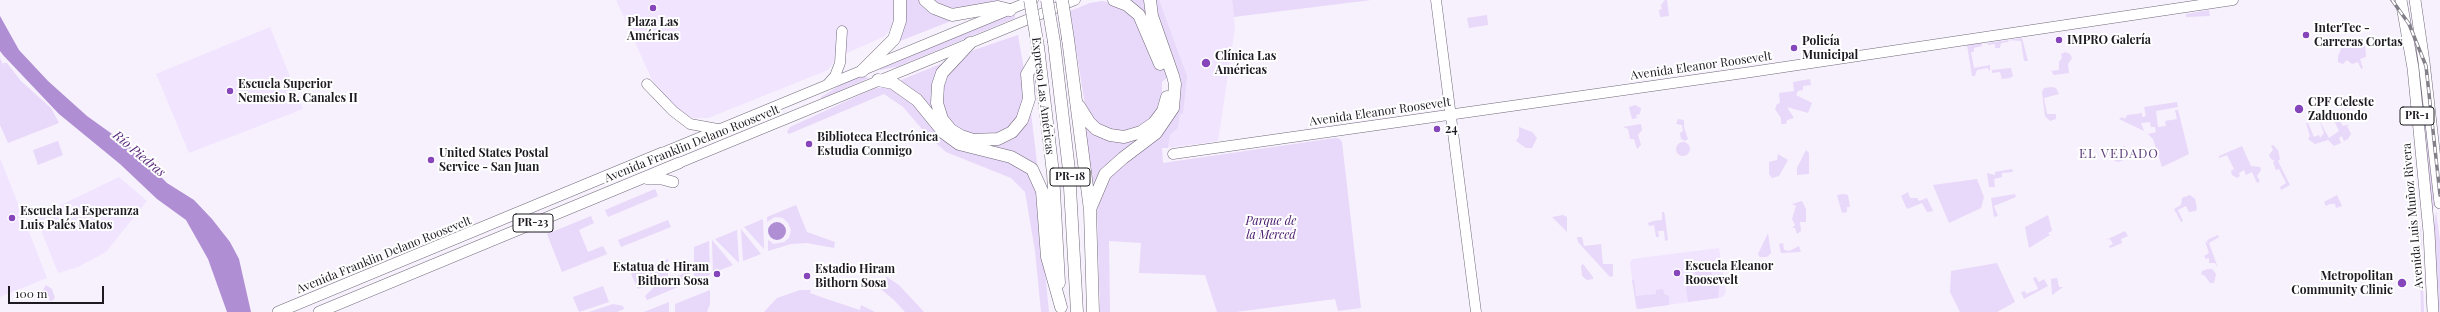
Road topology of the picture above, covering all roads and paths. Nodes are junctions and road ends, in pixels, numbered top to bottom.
1 (900, 0) edge
2 (925, 0) edge
3 (1031, 0) edge
4 (1047, 0) edge
5 (1062, 0) edge
6 (1075, 0) edge
7 (1114, 0) edge
8 (1150, 0) edge
9 (1436, 0) edge
10 (2232, 0) edge
11 (2401, 0) edge
12 (2415, 0) edge
13 (1010, 10) junction
14 (842, 31) dead end
15 (970, 44) junction
16 (1038, 50) junction
17 (862, 71) junction
18 (878, 80) junction
19 (647, 84) dead end
20 (827, 86) junction
21 (1076, 102) junction
22 (1451, 115) junction
23 (723, 130) junction
24 (662, 153) joint
25 (1173, 154) dead end
26 (679, 163) joint
27 (673, 182) dead end
28 (632, 183) junction
29 (2440, 199) edge
30 (1090, 210) junction
31 (2428, 232) junction
32 (1061, 310) edge
33 (278, 312) edge
34 (319, 312) edge
35 (1077, 312) edge
36 (1093, 312) edge
37 (1476, 312) edge
38 (2433, 312) edge

1 - 17 highway
2 - 13 highway
3 - 13 street, Avenida Franklin Delano Roosevelt / PR-23
3 - 16 highway, Expreso Las Américas / PR-18, bridge
4 - 35 highway, Expreso Las Américas / PR-18, bridge
5 - 21 highway, bridge
6 - 15 street, Avenida Franklin Delano Roosevelt / PR-23
7 - 21 highway
8 - 30 highway
9 - 22 street
10 - 22 street, Avenida Eleanor Roosevelt
11 - 31 main road, Avenida Luis Muñoz Rivera / PR-1
12 - 29 main road, PR-1
13 - 17 street, Avenida Franklin Delano Roosevelt / PR-23
14 - 20 street
15 - 16 highway
15 - 18 street, Avenida Franklin Delano Roosevelt / PR-23
16 - 32 highway, Expreso Las Américas / PR-18
17 - 20 street, Avenida Franklin Delano Roosevelt / PR-23
18 - 26 street, Avenida Franklin Delano Roosevelt / PR-23
18 - 32 highway
19 - 23 street
20 - 23 street, Avenida Franklin Delano Roosevelt / PR-23
21 - 30 highway
22 - 25 street, Avenida Eleanor Roosevelt
22 - 37 street
23 - 24 street, Avenida Franklin Delano Roosevelt / PR-23
24 - 33 main road, Avenida Franklin Delano Roosevelt / PR-23
26 - 28 main road, Avenida Franklin Delano Roosevelt / PR-23
27 - 28 main road
28 - 34 main road, Avenida Franklin Delano Roosevelt / PR-23
29 - 31 main road
30 - 36 highway
31 - 38 main road, Avenida Luis Muñoz Rivera / PR-1

